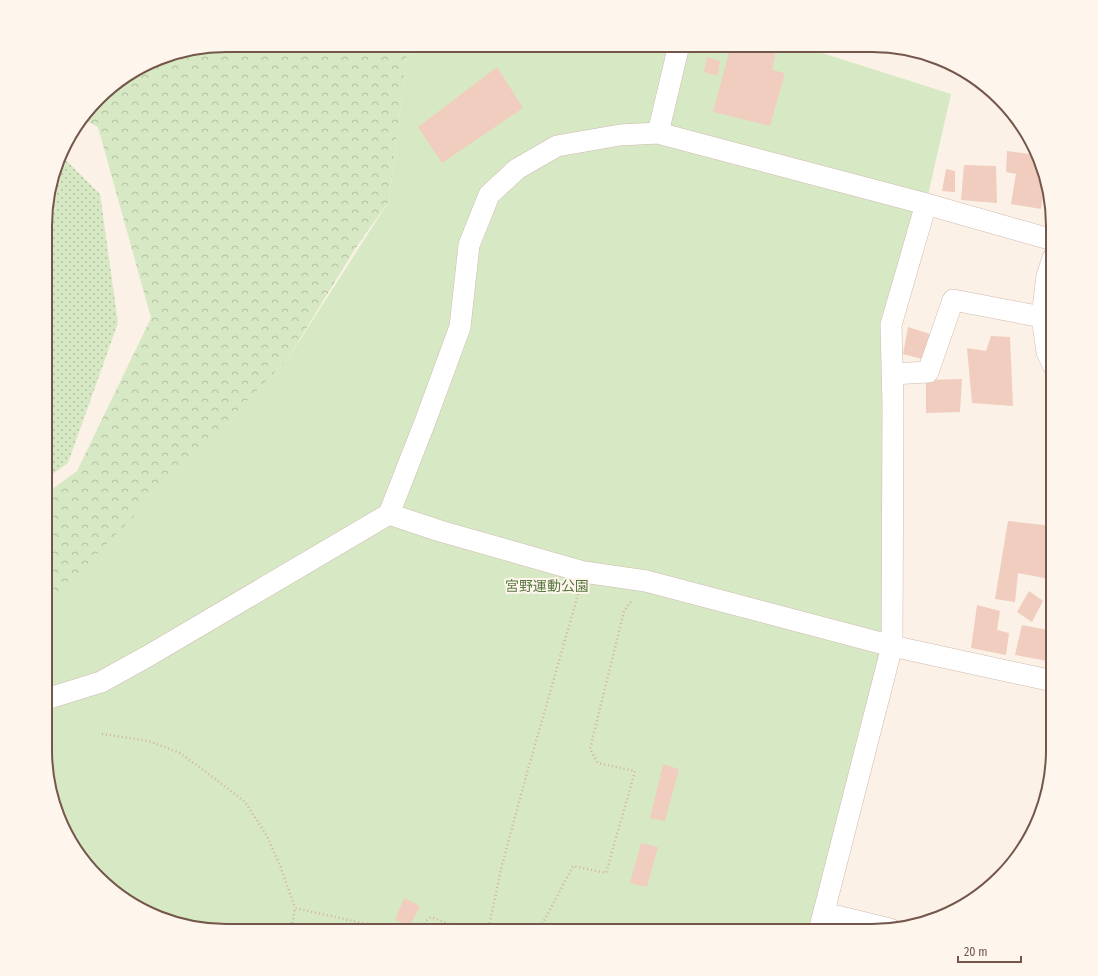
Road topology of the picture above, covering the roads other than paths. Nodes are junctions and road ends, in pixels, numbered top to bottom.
1 (677, 52) edge
2 (658, 134) junction
3 (926, 204) junction
4 (1046, 238) edge
5 (1046, 284) edge
6 (1042, 317) junction
7 (1046, 345) edge
8 (892, 374) junction
9 (389, 514) junction
10 (892, 646) junction
11 (1046, 679) edge
12 (52, 697) edge
13 (822, 922) edge
14 (841, 924) edge

1 - 2 street
2 - 3 street
2 - 9 street
3 - 4 street
3 - 8 street
5 - 6 street
6 - 7 street
6 - 8 street
8 - 10 street
9 - 10 street
9 - 12 street
10 - 11 street
10 - 13 street
13 - 14 street

